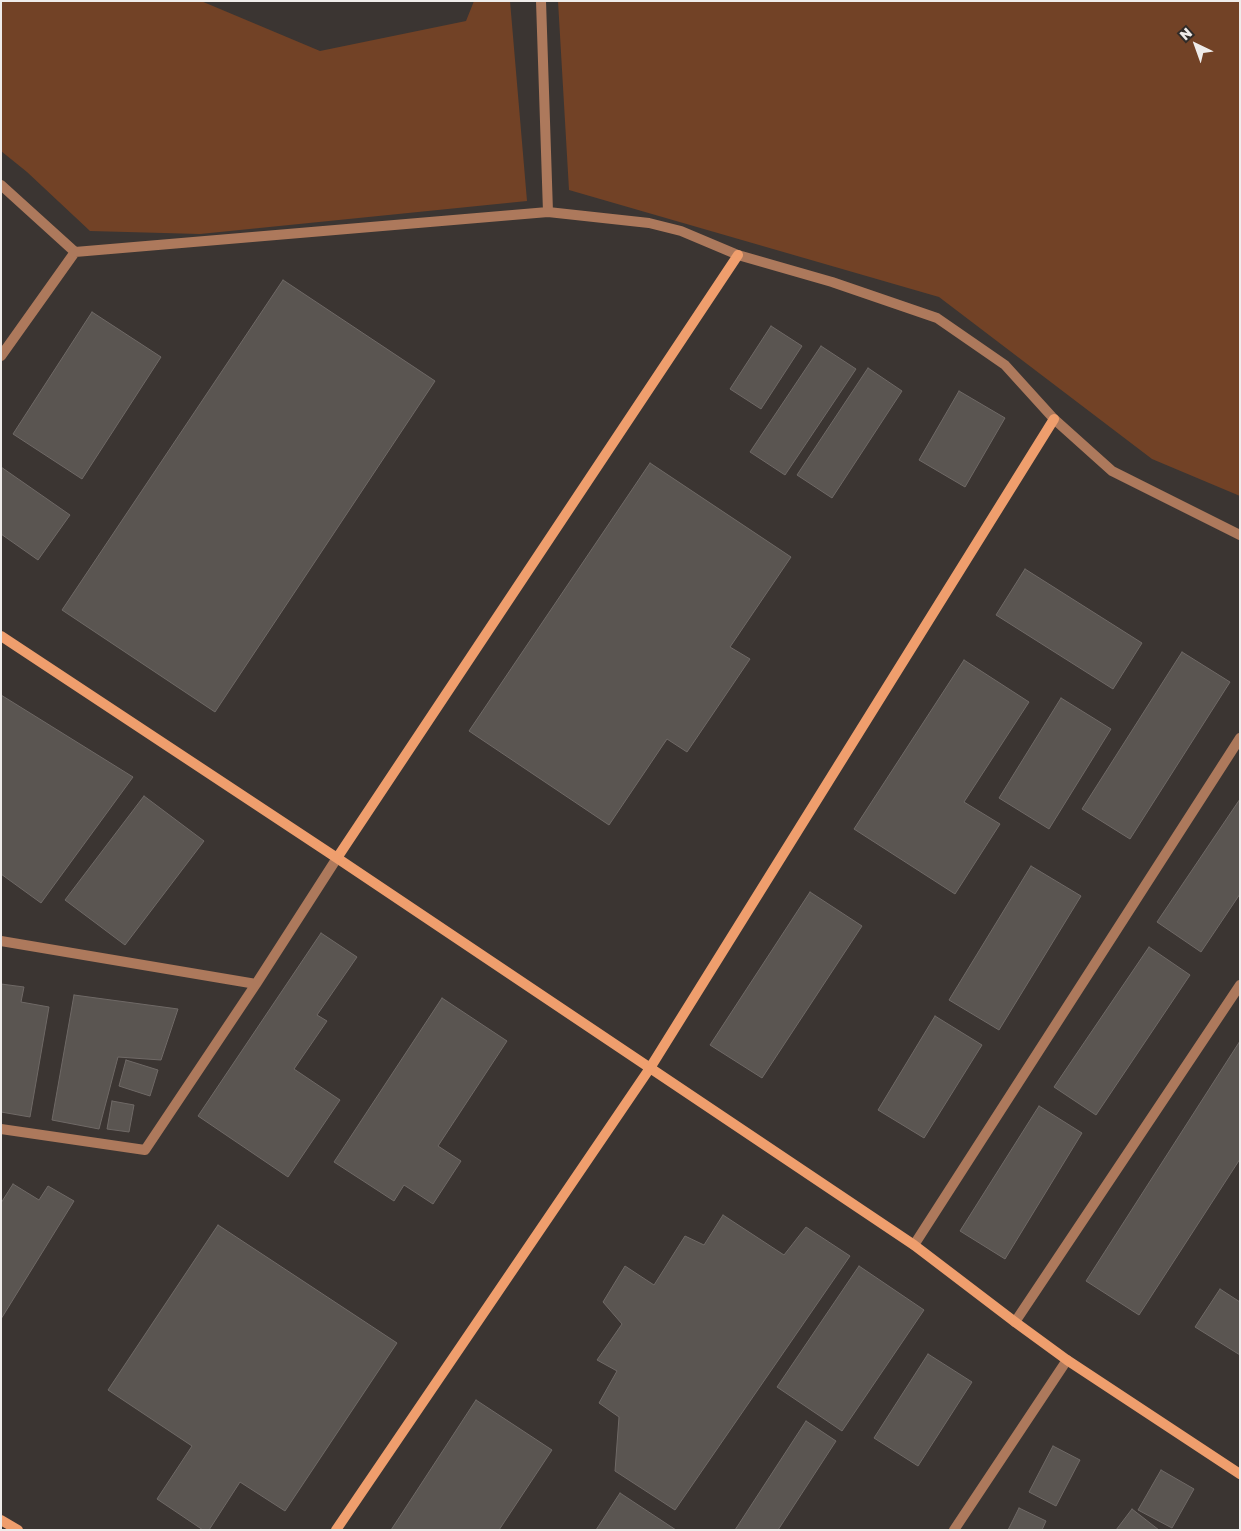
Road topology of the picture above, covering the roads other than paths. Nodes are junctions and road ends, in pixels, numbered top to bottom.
1 (541, 1) edge
2 (1, 184) edge
3 (548, 212) junction
4 (75, 252) junction
5 (738, 255) junction
6 (1, 356) edge
7 (1054, 420) junction
8 (1240, 535) edge
9 (1, 636) edge
10 (1240, 738) edge
11 (337, 858) junction
12 (1, 941) edge
13 (256, 984) junction
14 (1240, 985) edge
15 (650, 1068) junction
16 (1, 1129) edge
17 (914, 1245) junction
18 (1015, 1322) junction
19 (1067, 1360) junction
20 (1240, 1474) edge
21 (1, 1520) edge
22 (18, 1530) edge
23 (336, 1530) edge
24 (954, 1530) edge

1 - 3 street
2 - 4 street
3 - 4 street
3 - 5 street
4 - 6 street
5 - 7 street
5 - 11 street
7 - 8 street
7 - 15 street
9 - 11 street
10 - 17 street
11 - 13 street
11 - 15 street
12 - 13 street
13 - 16 street
14 - 18 street
15 - 17 street
15 - 23 street
17 - 18 street
18 - 19 street
19 - 20 street
19 - 24 street
21 - 22 street

